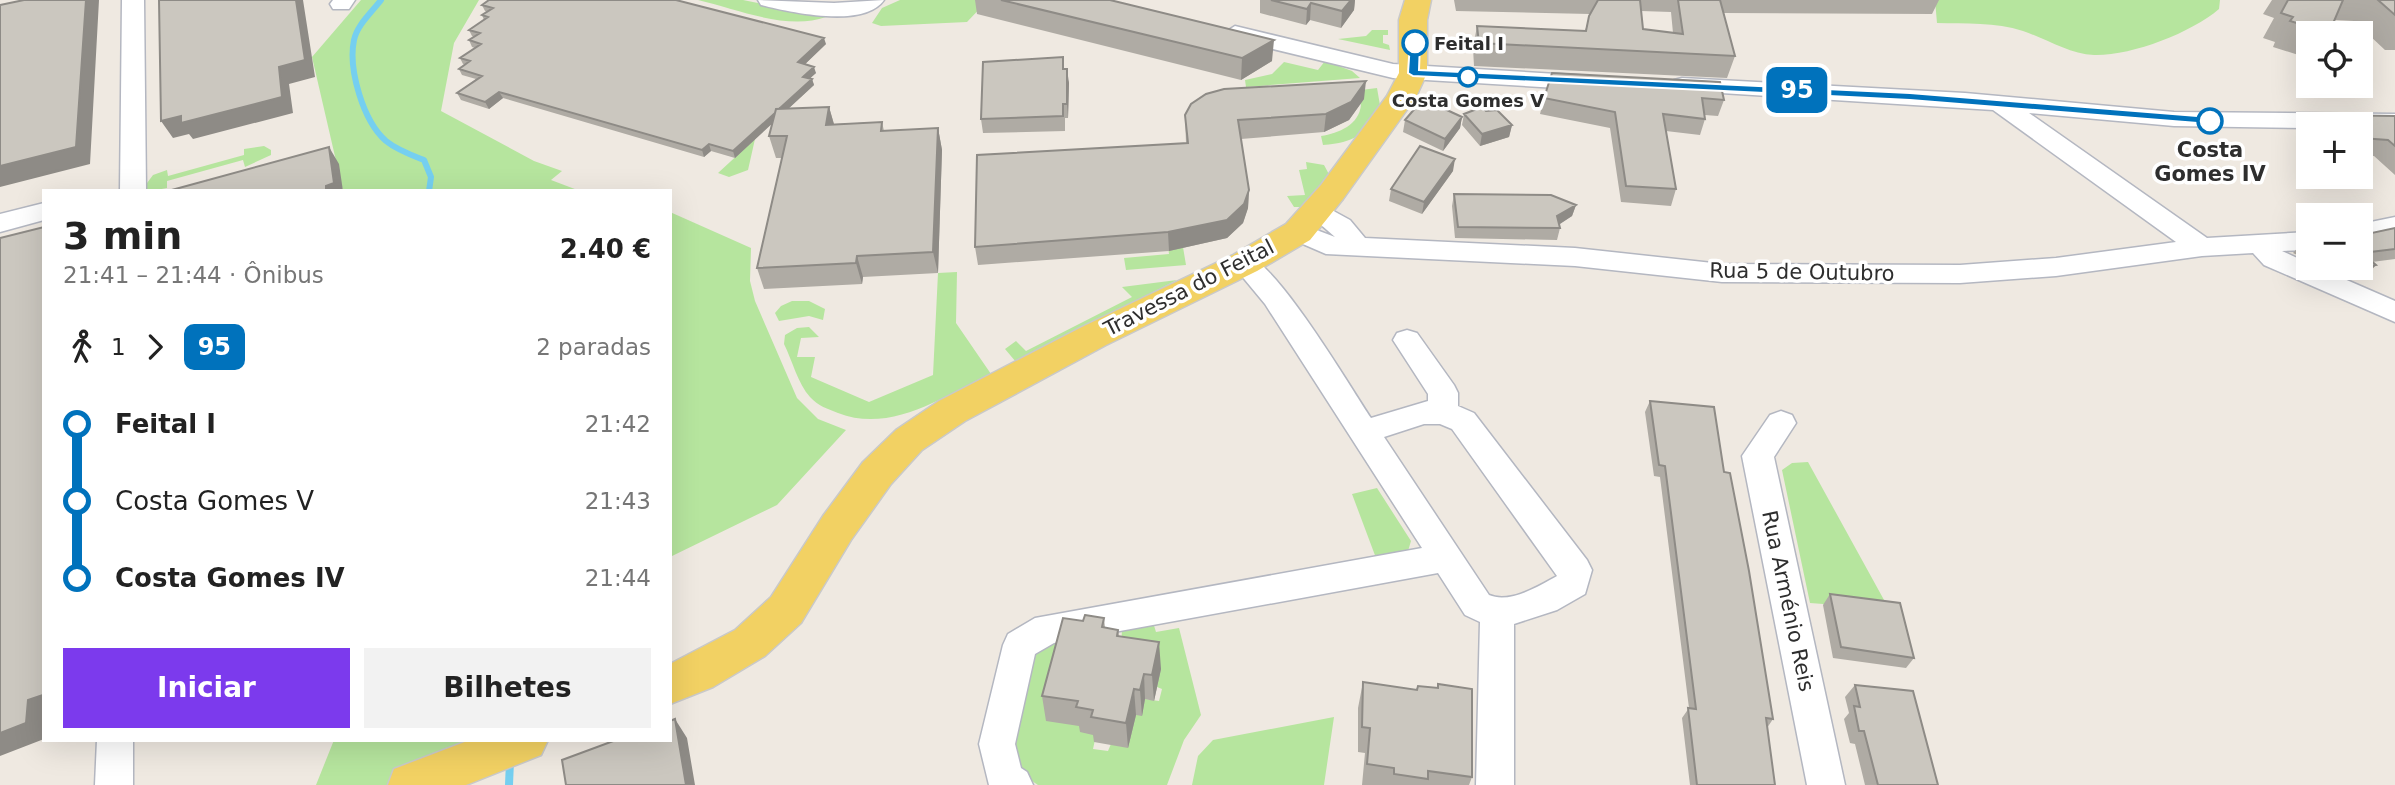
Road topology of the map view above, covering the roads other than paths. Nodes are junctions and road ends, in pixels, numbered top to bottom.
1 (133, 0) edge
2 (769, 0) edge
3 (874, 0) edge
4 (1410, 7) edge
5 (1216, 28) edge
6 (1609, 83) edge
7 (1407, 85) junction
8 (1664, 85) edge
9 (2000, 104) junction
10 (2395, 121) edge
11 (128, 189) edge
12 (42, 212) edge
13 (1307, 221) junction
14 (0, 223) edge
15 (2395, 226) edge
16 (2373, 231) edge
17 (2296, 242) edge
18 (2261, 245) junction
19 (2202, 247) junction
20 (1245, 263) junction
21 (2395, 312) edge
22 (1407, 340) dead end
23 (1443, 412) junction
24 (1780, 423) dead end
25 (1364, 432) junction
26 (1446, 558) junction
27 (1497, 614) junction
28 (672, 683) edge
29 (115, 742) edge
30 (520, 742) edge
31 (114, 785) edge
32 (411, 785) edge
33 (1014, 785) edge
34 (1495, 785) edge
35 (1826, 785) edge

1 - 11 street
2 - 3 street
4 - 7 main road
5 - 7 street
6 - 7 street
7 - 13 main road, Travessa do Feital
8 - 9 street
9 - 10 street
9 - 19 street
12 - 14 street
13 - 19 street, Rua 5 de Outubro
13 - 20 main road, Travessa do Feital
15 - 16 street
17 - 18 street, Rua 5 de Outubro
18 - 19 street, Rua 5 de Outubro
18 - 21 street
20 - 25 street
20 - 28 main road, Travessa do Feital
22 - 23 street
23 - 25 street
23 - 27 street
24 - 35 street, Rua Arménio Reis
25 - 26 street
26 - 27 street
26 - 33 street
27 - 34 street
29 - 31 street
30 - 32 main road

